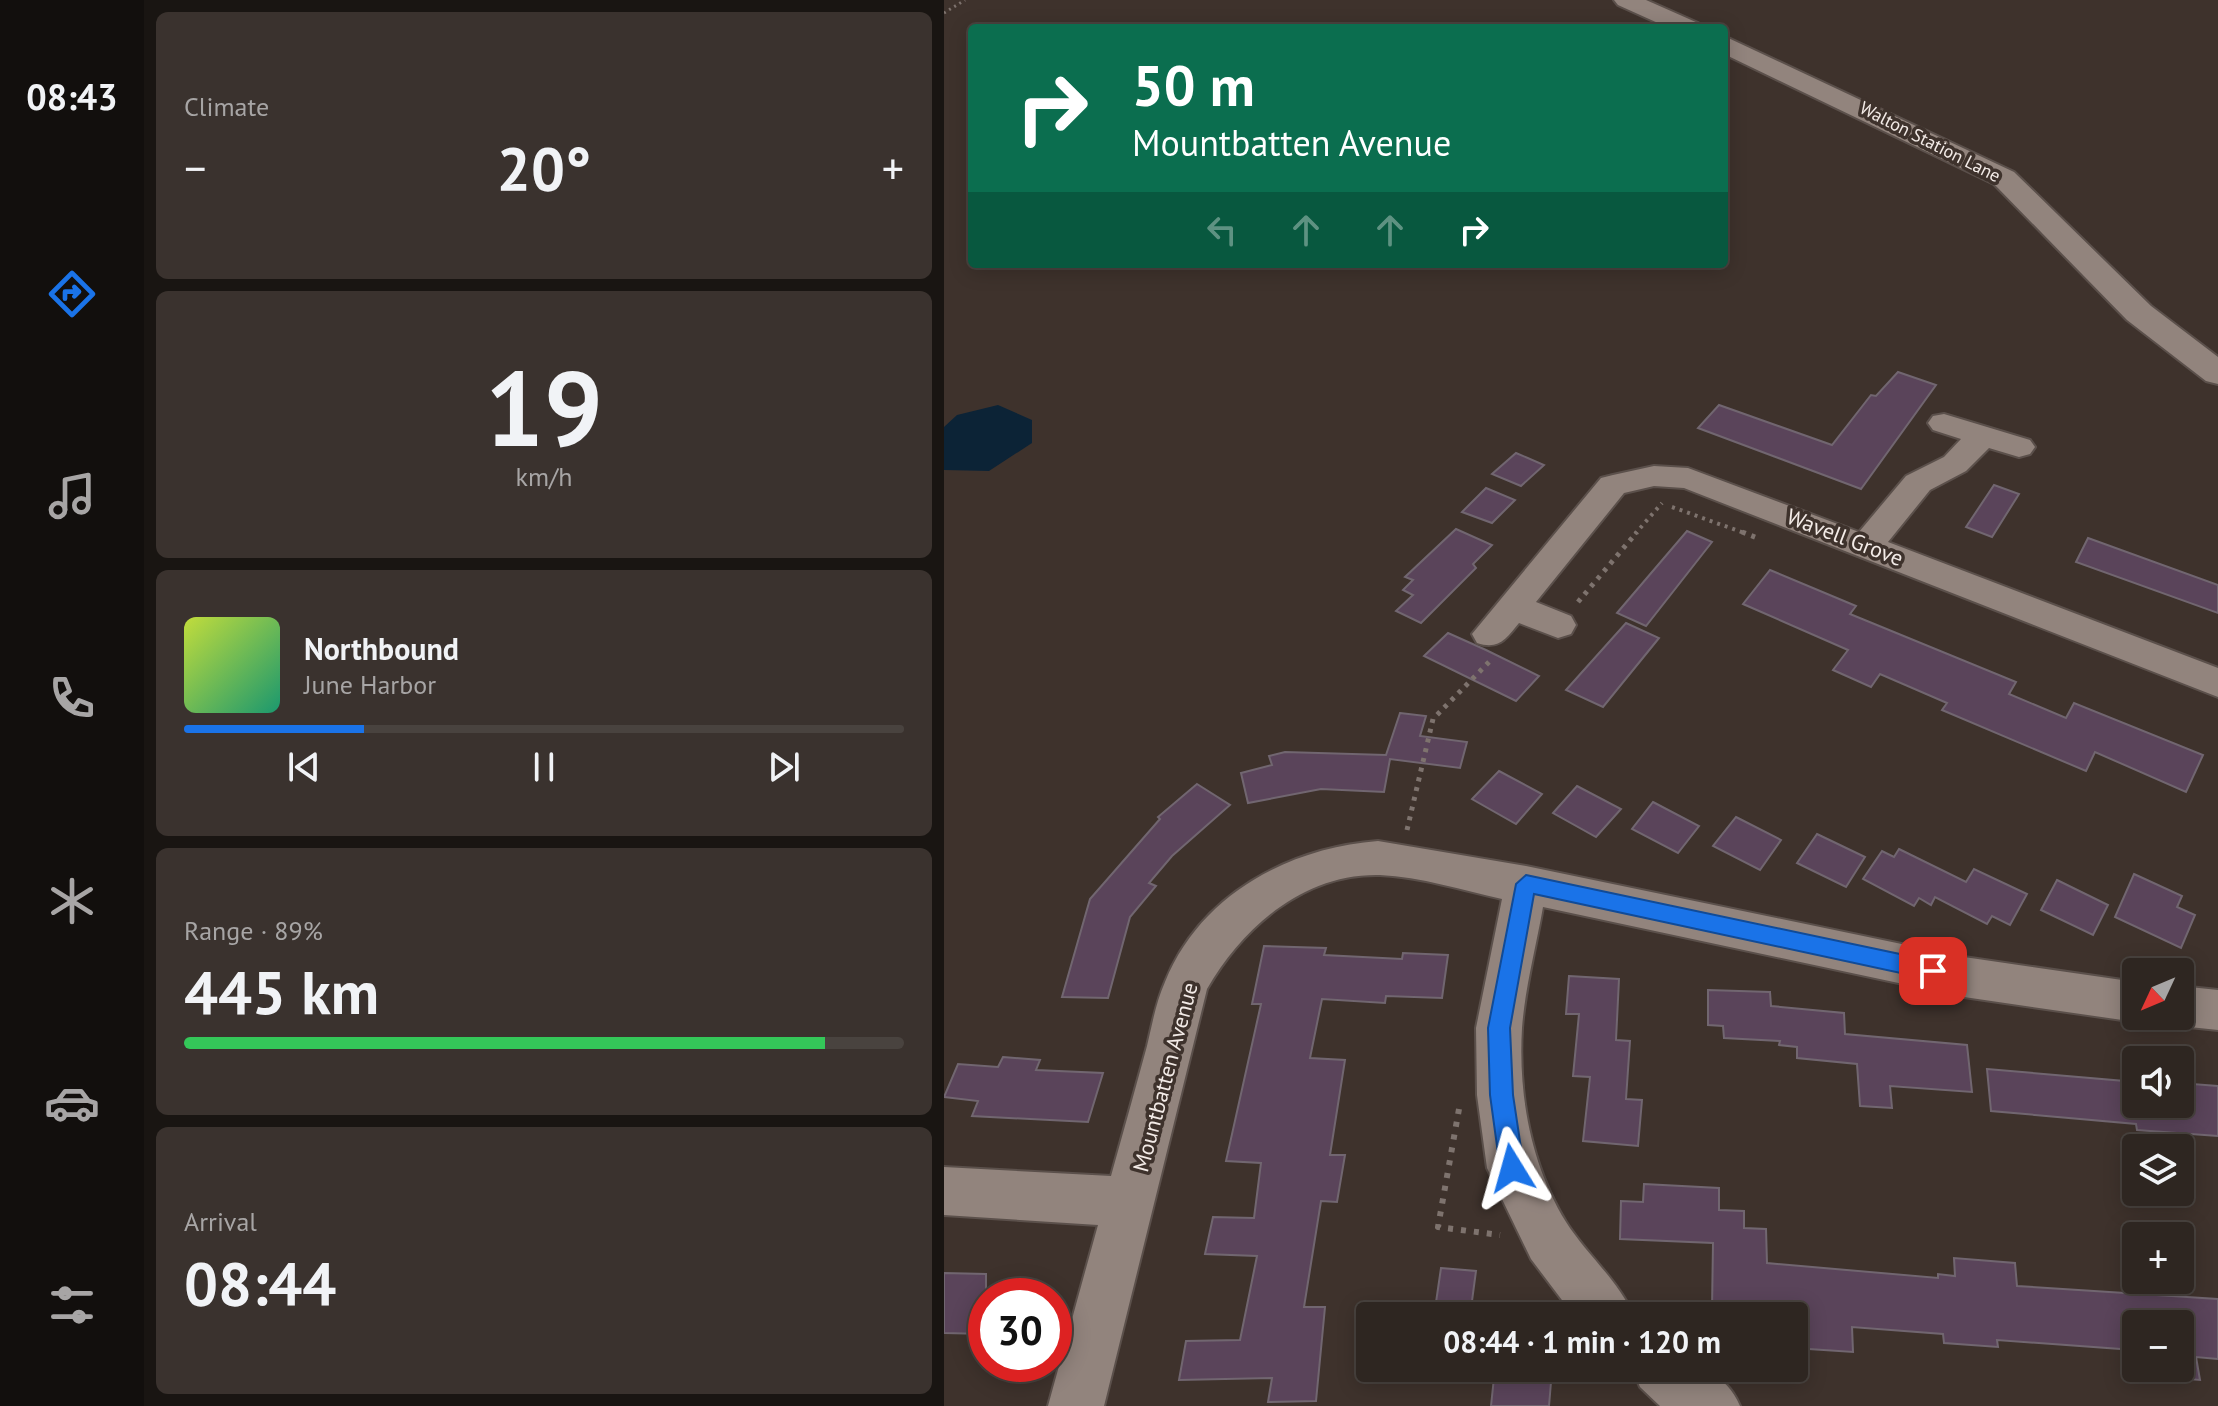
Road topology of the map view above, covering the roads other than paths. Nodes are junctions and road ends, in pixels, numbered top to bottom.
1 (1626, 0) edge
2 (1680, 24) edge
3 (1728, 46) edge
4 (2218, 374) edge
5 (1944, 423) dead end
6 (1982, 436) junction
7 (2019, 447) dead end
8 (1867, 545) junction
9 (1515, 607) junction
10 (1558, 625) road end
11 (1490, 634) road end
12 (2218, 683) edge
13 (1526, 884) junction
14 (2122, 1000) edge
15 (2194, 1007) edge
16 (2218, 1010) edge
17 (944, 1191) edge
18 (1132, 1202) junction
19 (1596, 1302) edge
20 (1673, 1382) edge
21 (1076, 1406) edge
22 (1712, 1406) edge

1 - 2 main road
3 - 4 main road, Walton Station Lane
5 - 6 street
6 - 7 street
6 - 8 street
8 - 9 street, Wavell Grove
8 - 12 street, Wavell Grove
9 - 10 street
9 - 11 street, Wavell Grove
13 - 14 street, Mountbatten Avenue
13 - 18 street, Mountbatten Avenue
13 - 19 street
15 - 16 street
17 - 18 street
18 - 21 street, Mountbatten Avenue
20 - 22 street

